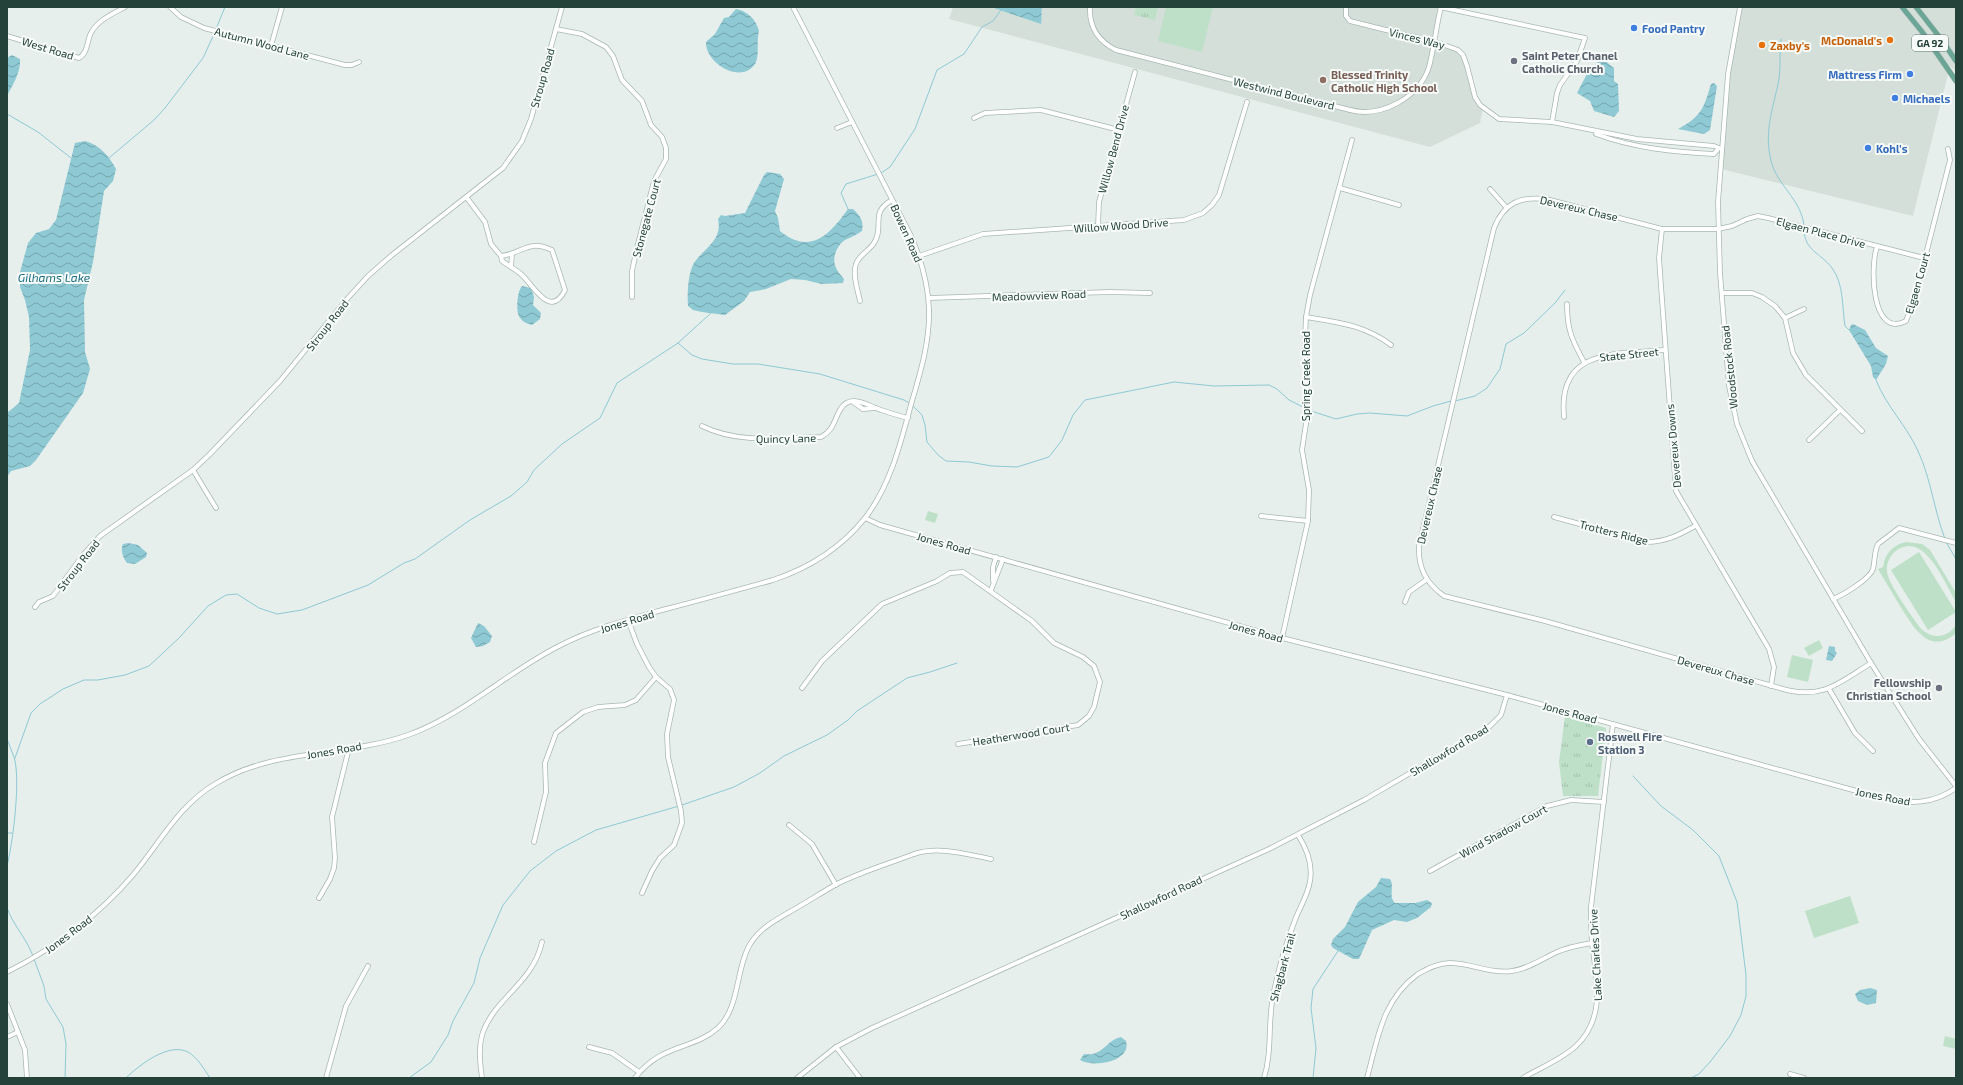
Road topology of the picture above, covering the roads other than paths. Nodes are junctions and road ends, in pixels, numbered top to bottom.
1 (125, 7) edge
2 (170, 7) edge
3 (282, 7) edge
4 (562, 7) edge
5 (794, 7) edge
6 (1090, 7) edge
7 (1346, 7) edge
8 (1441, 7) edge
9 (1740, 7) edge
10 (1902, 7) edge
11 (1916, 7) edge
12 (556, 29) junction
13 (7, 36) edge
14 (1433, 42) junction
15 (271, 46) junction
16 (1956, 61) edge
17 (359, 62) dead end
18 (1135, 72) dead end
19 (1956, 81) edge
20 (1247, 102) dead end
21 (974, 118) dead end
22 (852, 122) junction
23 (1552, 122) junction
24 (837, 128) dead end
25 (1119, 130) junction
26 (1588, 131) junction
27 (1352, 140) dead end
28 (1720, 149) junction
29 (1948, 149) dead end
30 (1340, 188) junction
31 (1490, 189) dead end
32 (467, 198) junction
33 (892, 200) junction
34 (1399, 205) dead end
35 (1506, 207) junction
36 (1098, 226) junction
37 (1662, 229) junction
38 (1718, 229) junction
39 (1877, 247) junction
40 (512, 254) junction
41 (501, 256) junction
42 (920, 256) junction
43 (1924, 258) junction
44 (511, 267) junction
45 (1150, 293) dead end
46 (1722, 294) junction
47 (632, 297) dead end
48 (928, 298) junction
49 (860, 301) dead end
50 (1567, 304) dead end
51 (1804, 309) dead end
52 (1306, 317) junction
53 (1785, 318) junction
54 (1391, 345) dead end
55 (1665, 350) junction
56 (1584, 362) junction
57 (1840, 410) junction
58 (1564, 417) dead end
59 (908, 418) junction
60 (702, 426) dead end
61 (1862, 431) dead end
62 (1809, 440) dead end
63 (193, 470) junction
64 (216, 508) dead end
65 (1261, 516) dead end
66 (1554, 517) dead end
67 (865, 518) junction
68 (1308, 521) junction
69 (1695, 526) junction
70 (1956, 543) edge
71 (996, 557) junction
72 (1003, 559) junction
73 (1426, 580) junction
74 (993, 581) junction
75 (991, 590) junction
76 (1833, 599) junction
77 (1404, 602) dead end
78 (35, 607) dead end
79 (628, 620) junction
80 (1282, 638) junction
81 (1871, 663) junction
82 (656, 677) junction
83 (1771, 686) junction
84 (802, 688) dead end
85 (1829, 688) junction
86 (1507, 695) junction
87 (1612, 724) junction
88 (958, 744) dead end
89 (349, 748) junction
90 (1873, 751) dead end
91 (1956, 787) edge
92 (1604, 802) junction
93 (789, 825) dead end
94 (1298, 835) junction
95 (534, 842) dead end
96 (991, 859) dead end
97 (1430, 871) dead end
98 (836, 885) junction
99 (642, 893) dead end
100 (319, 898) dead end
101 (542, 942) dead end
102 (1592, 943) junction
103 (368, 966) dead end
104 (7, 972) edge
105 (7, 1004) edge
106 (18, 1032) junction
107 (7, 1037) edge
108 (589, 1047) dead end
109 (836, 1047) junction
110 (639, 1072) junction
111 (1790, 1074) dead end
112 (27, 1078) edge
113 (326, 1078) edge
114 (482, 1078) edge
115 (635, 1078) edge
116 (797, 1078) edge
117 (860, 1078) edge
118 (1264, 1078) edge
119 (1367, 1078) edge
120 (1523, 1078) edge
121 (1804, 1078) edge

1 - 13 street, West Road
2 - 15 street, Autumn Wood Lane
3 - 15 street
4 - 12 street, Stroup Road
5 - 22 street, Bowen Road
6 - 14 street, Westwind Boulevard
7 - 14 street, Vinces Way
8 - 14 street, Westwind Boulevard
8 - 23 street
9 - 28 street, Woodstock Road
10 - 19 main road, GA 92
11 - 16 main road, GA 92
12 - 32 street, Stroup Road
12 - 47 street, Stonegate Court
14 - 23 street, Vinces Way
15 - 17 street, Autumn Wood Lane
18 - 25 street, Willow Bend Drive
20 - 36 street, Willow Wood Drive
21 - 25 street
22 - 24 street
22 - 33 street, Bowen Road
23 - 26 street, Vinces Way
25 - 36 street, Willow Bend Drive
26 - 28 street, Vinces Way
26 - 28 street, Vinces Way
27 - 30 street, Spring Creek Road
28 - 38 street, Woodstock Road
29 - 43 street, Elgaen Court
30 - 34 street
30 - 52 street, Spring Creek Road
31 - 35 street
32 - 41 street
32 - 63 street, Stroup Road
33 - 42 street, Bowen Road
33 - 49 street
35 - 37 street, Devereux Chase
35 - 73 street, Devereux Chase
36 - 42 street, Willow Wood Drive
37 - 38 street, Devereux Chase
37 - 55 street, Devereux Downs
38 - 39 street, Elgaen Place Drive
38 - 46 street, Woodstock Road
39 - 43 street, Elgaen Place Drive
39 - 43 street, Elgaen Court
40 - 41 street
40 - 44 street
40 - 44 street
41 - 44 street
42 - 48 street, Bowen Road
45 - 48 street, Meadowview Road
46 - 53 street
46 - 76 street, Woodstock Road
48 - 59 street, Bowen Road
50 - 56 street
51 - 53 street
52 - 54 street
52 - 68 street, Spring Creek Road
53 - 57 street
55 - 56 street, State Street
55 - 69 street, Devereux Downs
56 - 58 street, State Street
57 - 61 street
57 - 62 street
59 - 60 street, Quincy Lane
59 - 67 street, Bowen Road
63 - 64 street
63 - 78 street, Stroup Road
65 - 68 street
66 - 69 street, Trotters Ridge
67 - 71 street, Jones Road
67 - 79 street, Jones Road
68 - 80 street, Spring Creek Road
69 - 83 street, Devereux Downs
70 - 76 street
71 - 72 street, Jones Road
71 - 74 street
72 - 74 street
72 - 80 street, Jones Road
73 - 77 street
73 - 83 street, Devereux Chase
74 - 75 street
75 - 84 street, Heatherwood Court
75 - 88 street, Heatherwood Court
76 - 81 street, Woodstock Road
79 - 82 street
79 - 89 street, Jones Road
80 - 86 street, Jones Road
81 - 85 street, Devereux Chase
81 - 91 street, Woodstock Road
82 - 95 street
82 - 99 street
83 - 85 street, Devereux Chase
85 - 90 street
86 - 87 street, Jones Road
86 - 94 street, Shallowford Road
87 - 91 street, Jones Road
87 - 92 street, Lake Charles Drive
89 - 100 street
89 - 104 street, Jones Road
92 - 97 street, Wind Shadow Court
92 - 102 street, Lake Charles Drive
93 - 98 street
94 - 109 street, Shallowford Road
94 - 118 street, Shagbark Trail
96 - 98 street
98 - 110 street
101 - 114 street
102 - 119 street
102 - 120 street, Lake Charles Drive
103 - 113 street
105 - 106 street
106 - 107 street
106 - 112 street
108 - 110 street
109 - 116 street, Shallowford Road
109 - 117 street
110 - 115 street
111 - 121 street

